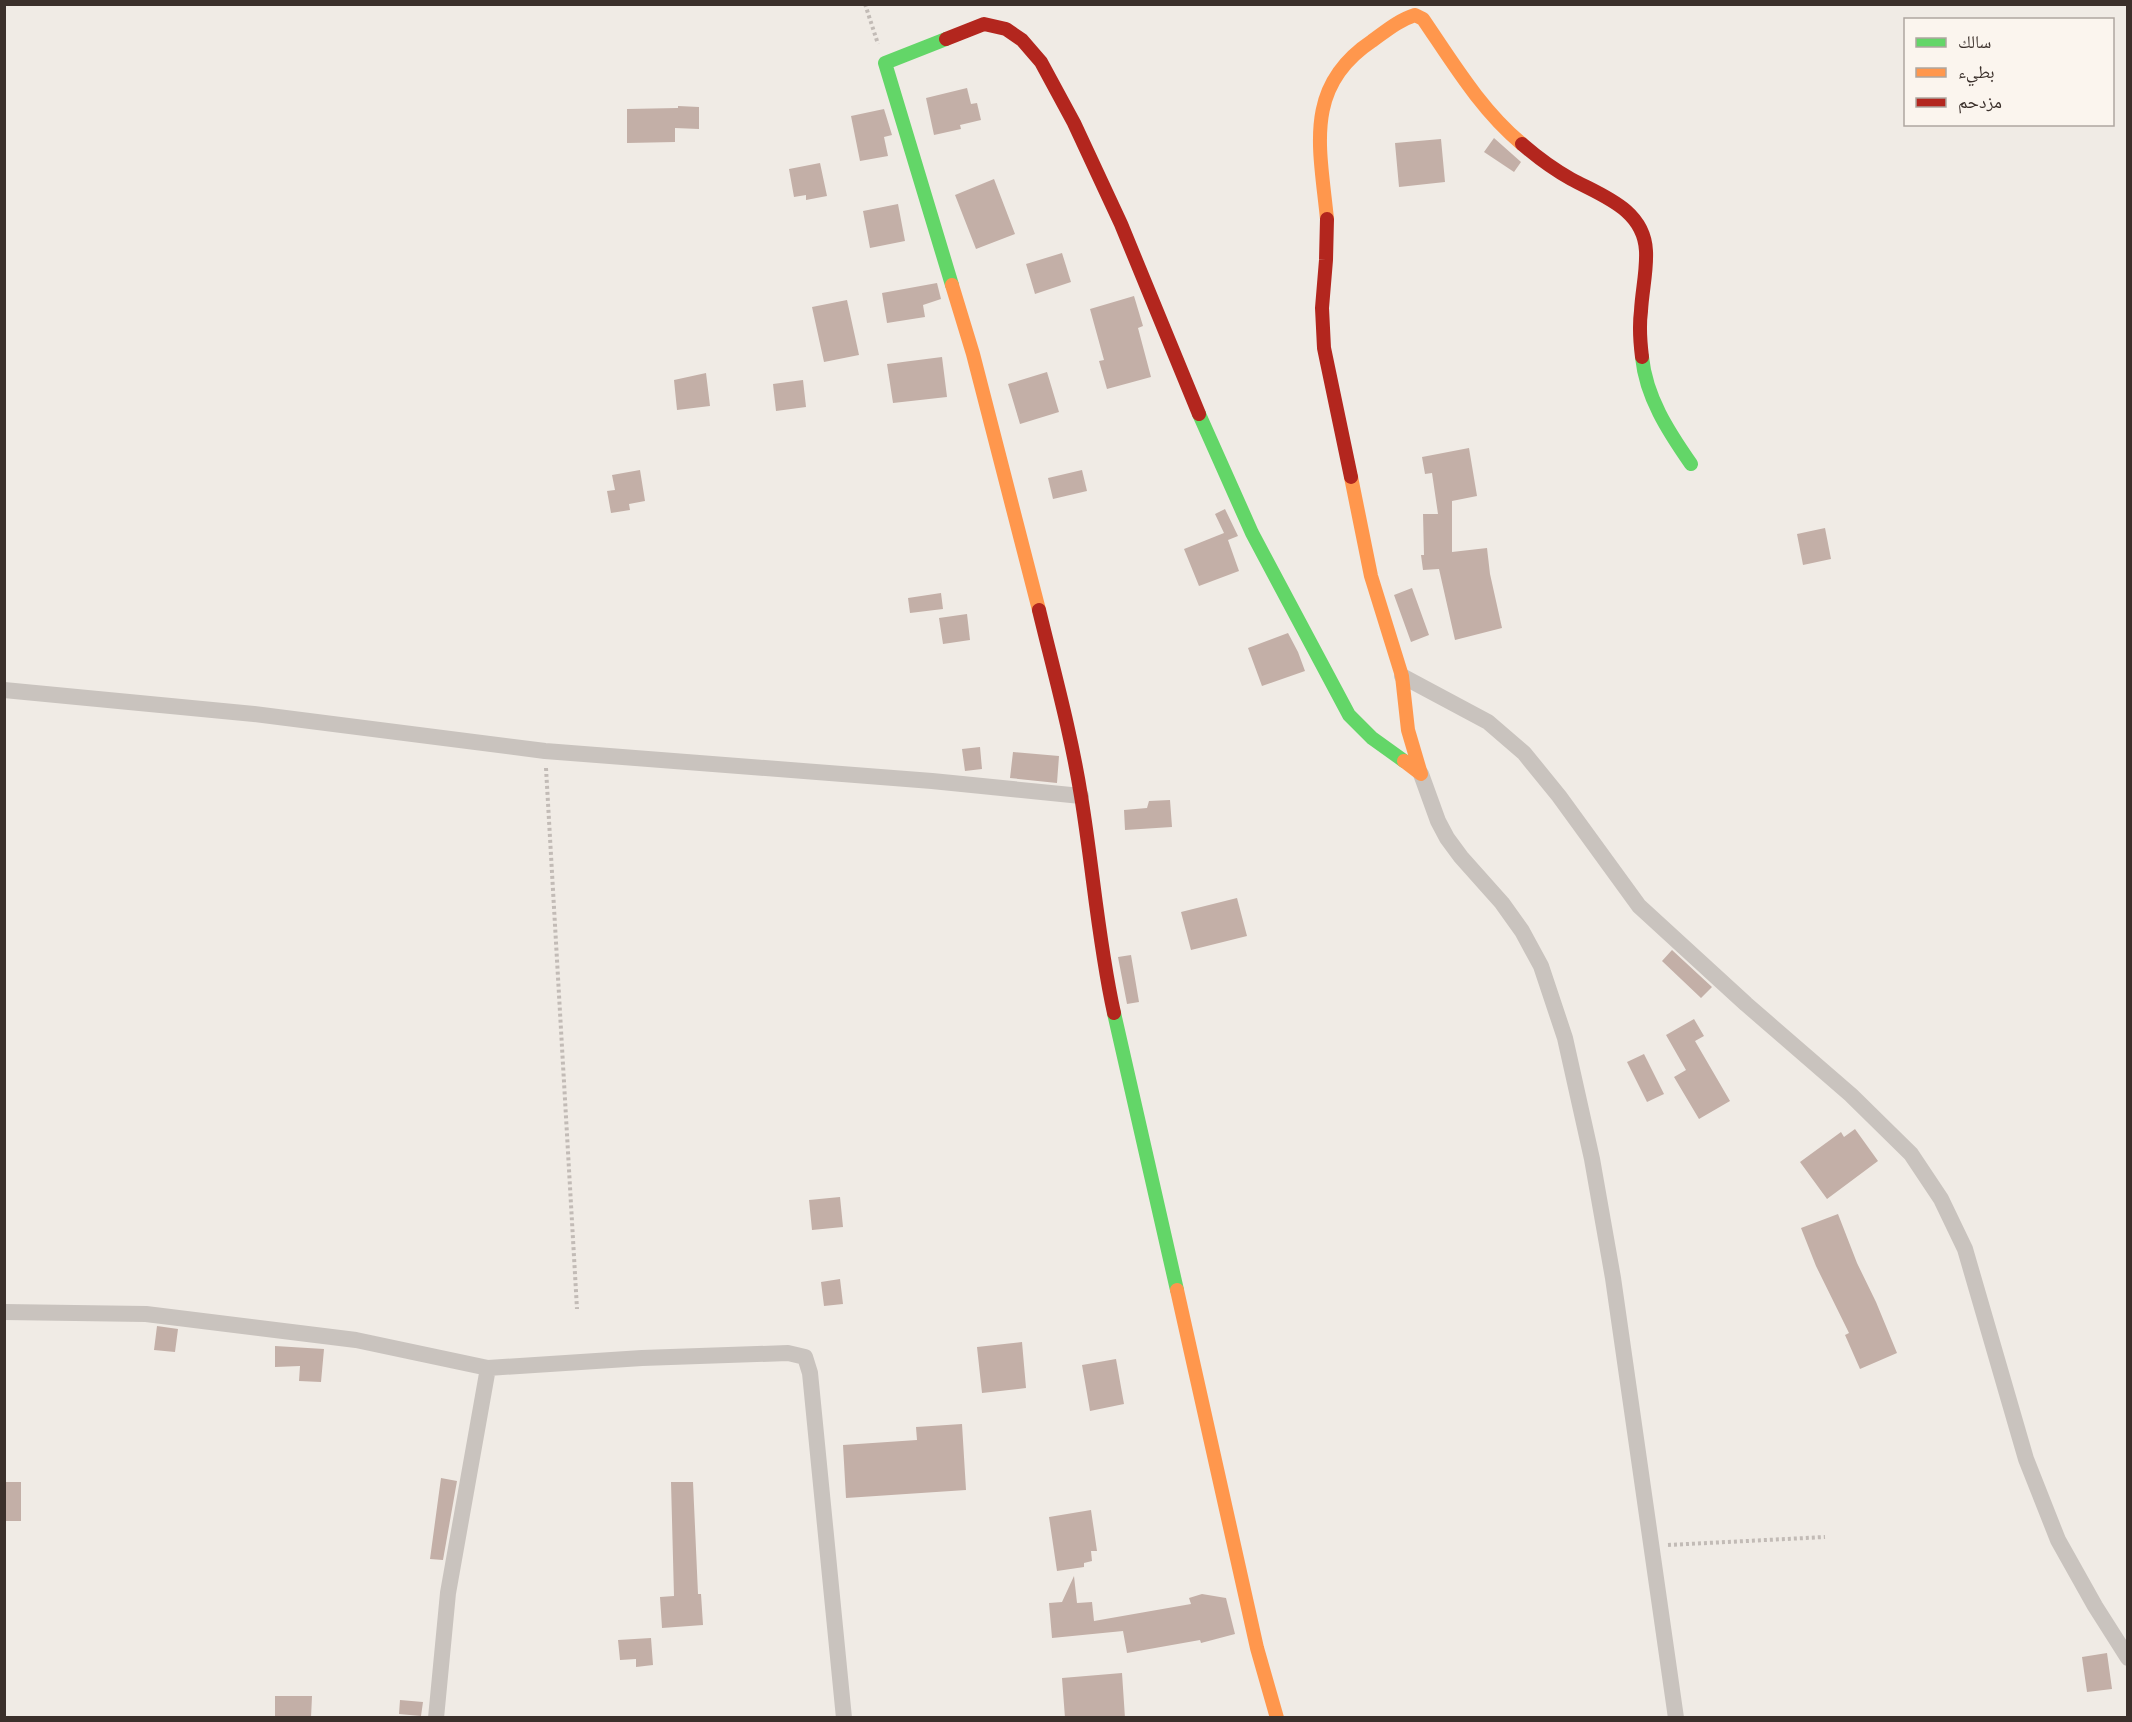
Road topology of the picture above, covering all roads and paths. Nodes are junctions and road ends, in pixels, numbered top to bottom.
1 (865, 4) edge
2 (1427, 12) edge
3 (885, 63) junction
4 (1691, 464) dead end
5 (1402, 675) junction
6 (4, 690) edge
7 (545, 751) junction
8 (1421, 774) junction
9 (1081, 796) junction
10 (577, 1309) dead end
11 (4, 1312) edge
12 (488, 1368) junction
13 (1825, 1537) dead end
14 (1653, 1546) junction
15 (2127, 1658) edge
16 (436, 1718) edge
17 (844, 1718) edge
18 (1276, 1718) edge
19 (1676, 1718) edge

1 - 3 path
2 - 4 street
2 - 5 street
3 - 8 street
3 - 9 street
5 - 8 street
5 - 15 street
6 - 7 street
7 - 9 street
7 - 10 path
8 - 14 street
9 - 18 street
11 - 12 street
12 - 16 street
12 - 17 street
13 - 14 path
14 - 19 street

